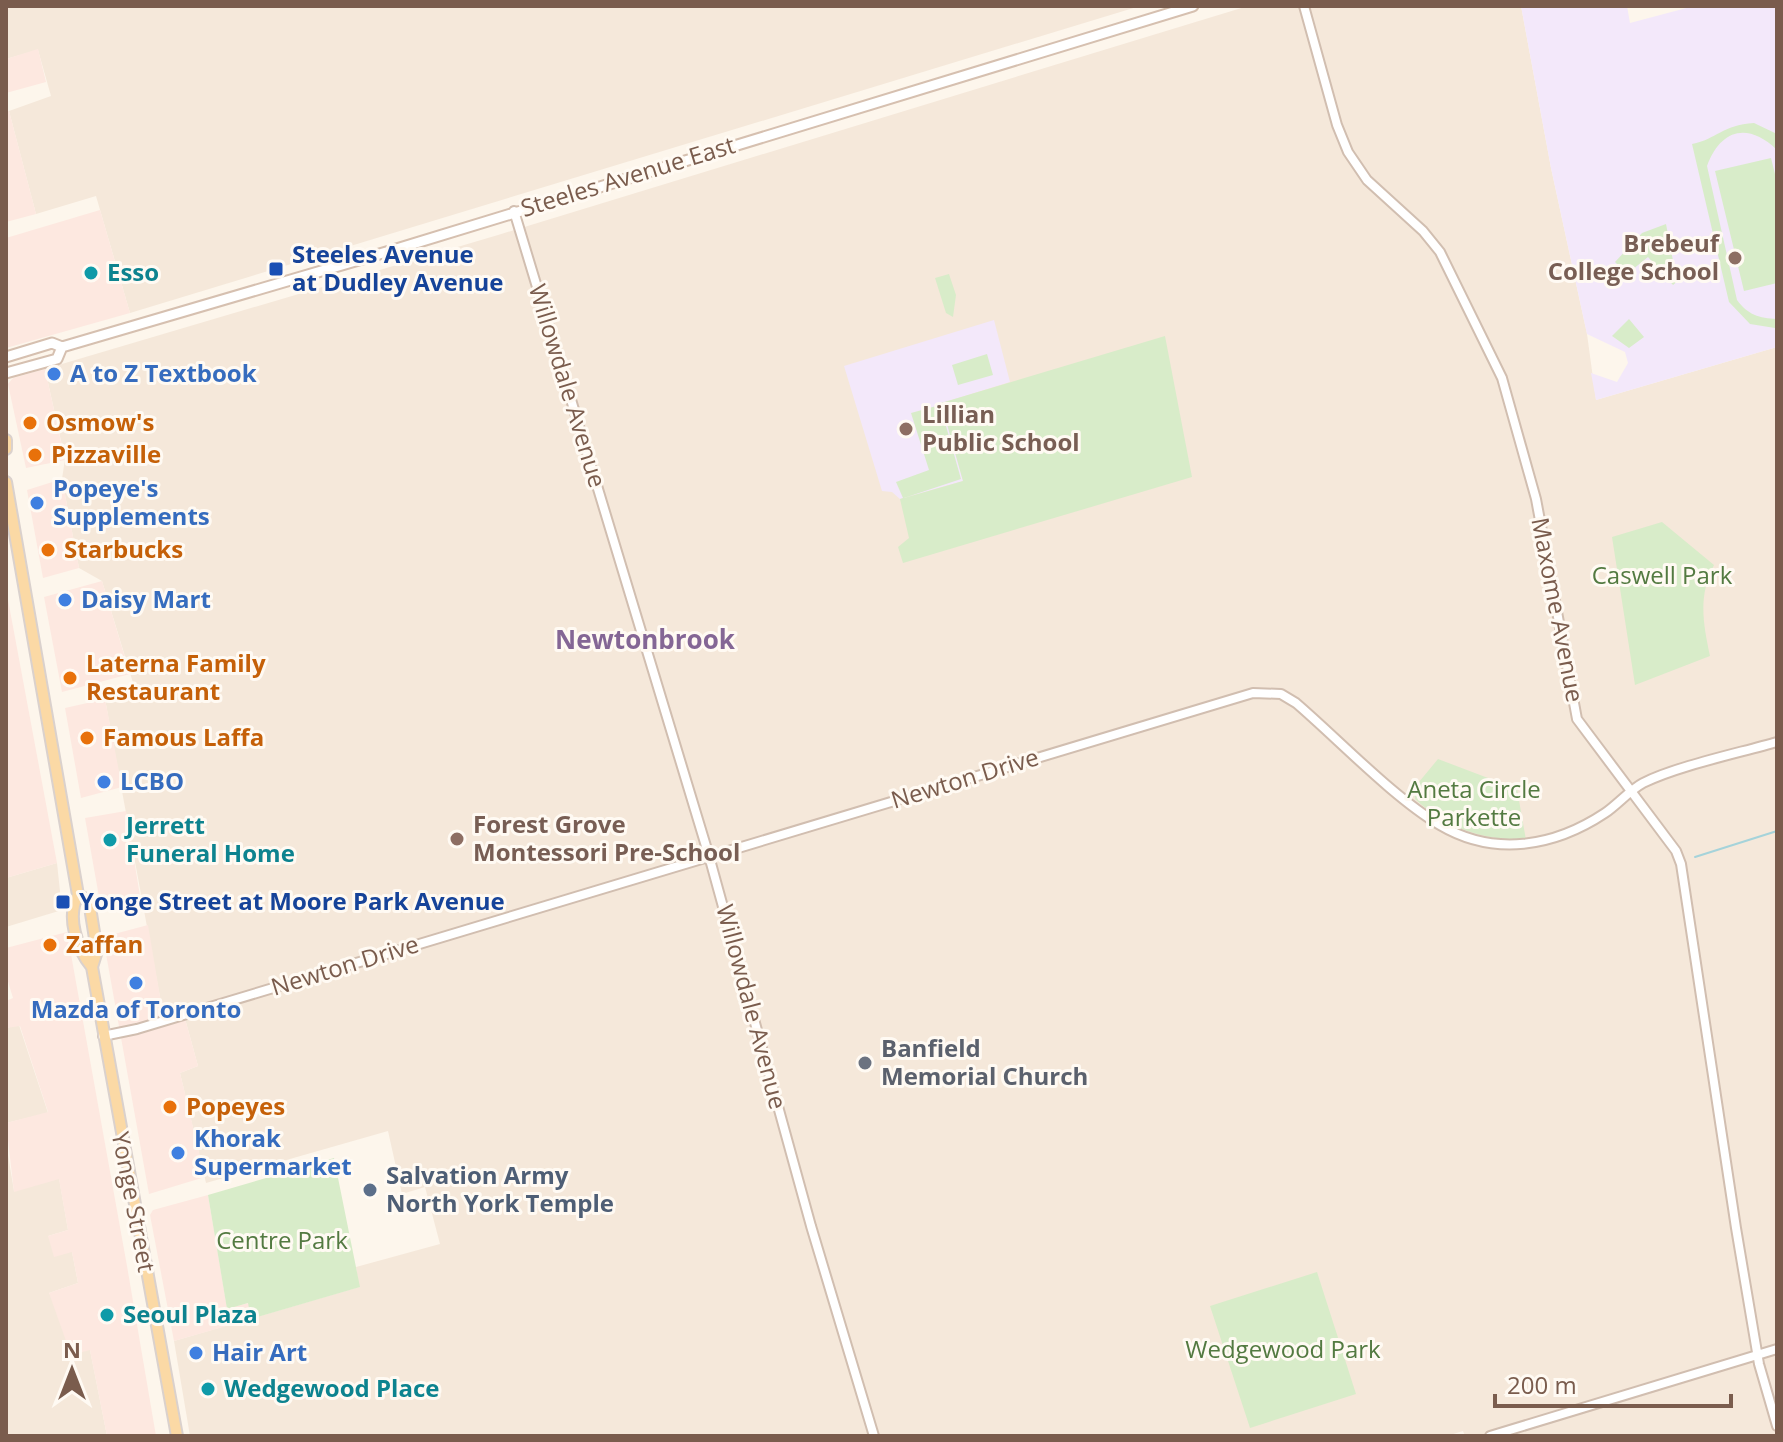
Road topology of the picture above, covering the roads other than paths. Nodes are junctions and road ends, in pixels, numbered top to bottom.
1 (1193, 6) edge
2 (1304, 6) edge
3 (514, 211) junction
4 (62, 347) junction
5 (6, 357) edge
6 (6, 373) edge
7 (6, 440) edge
8 (6, 449) edge
9 (6, 482) edge
10 (1777, 742) edge
11 (1632, 793) junction
12 (709, 856) junction
13 (78, 895) junction
14 (92, 967) junction
15 (103, 1036) junction
16 (1777, 1349) edge
17 (1758, 1354) junction
18 (1777, 1426) edge
19 (177, 1436) edge
20 (874, 1436) edge
21 (1490, 1436) edge

1 - 3 main road, Steeles Avenue East
2 - 11 street, Maxome Avenue
3 - 4 main road, Steeles Avenue East
3 - 12 street, Willowdale Avenue
4 - 5 main road, Steeles Avenue East
4 - 6 main road, Steeles Avenue East
7 - 8 main road
9 - 13 main road, Yonge Street
10 - 11 street, Newton Drive
11 - 12 street, Newton Drive
11 - 17 street, Maxome Avenue
12 - 15 street, Newton Drive
12 - 20 street, Willowdale Avenue
13 - 14 main road, Yonge Street
13 - 14 main road, Yonge Street
14 - 15 main road, Yonge Street
15 - 19 main road, Yonge Street
16 - 17 street
17 - 18 street, Maxome Avenue
17 - 21 street

